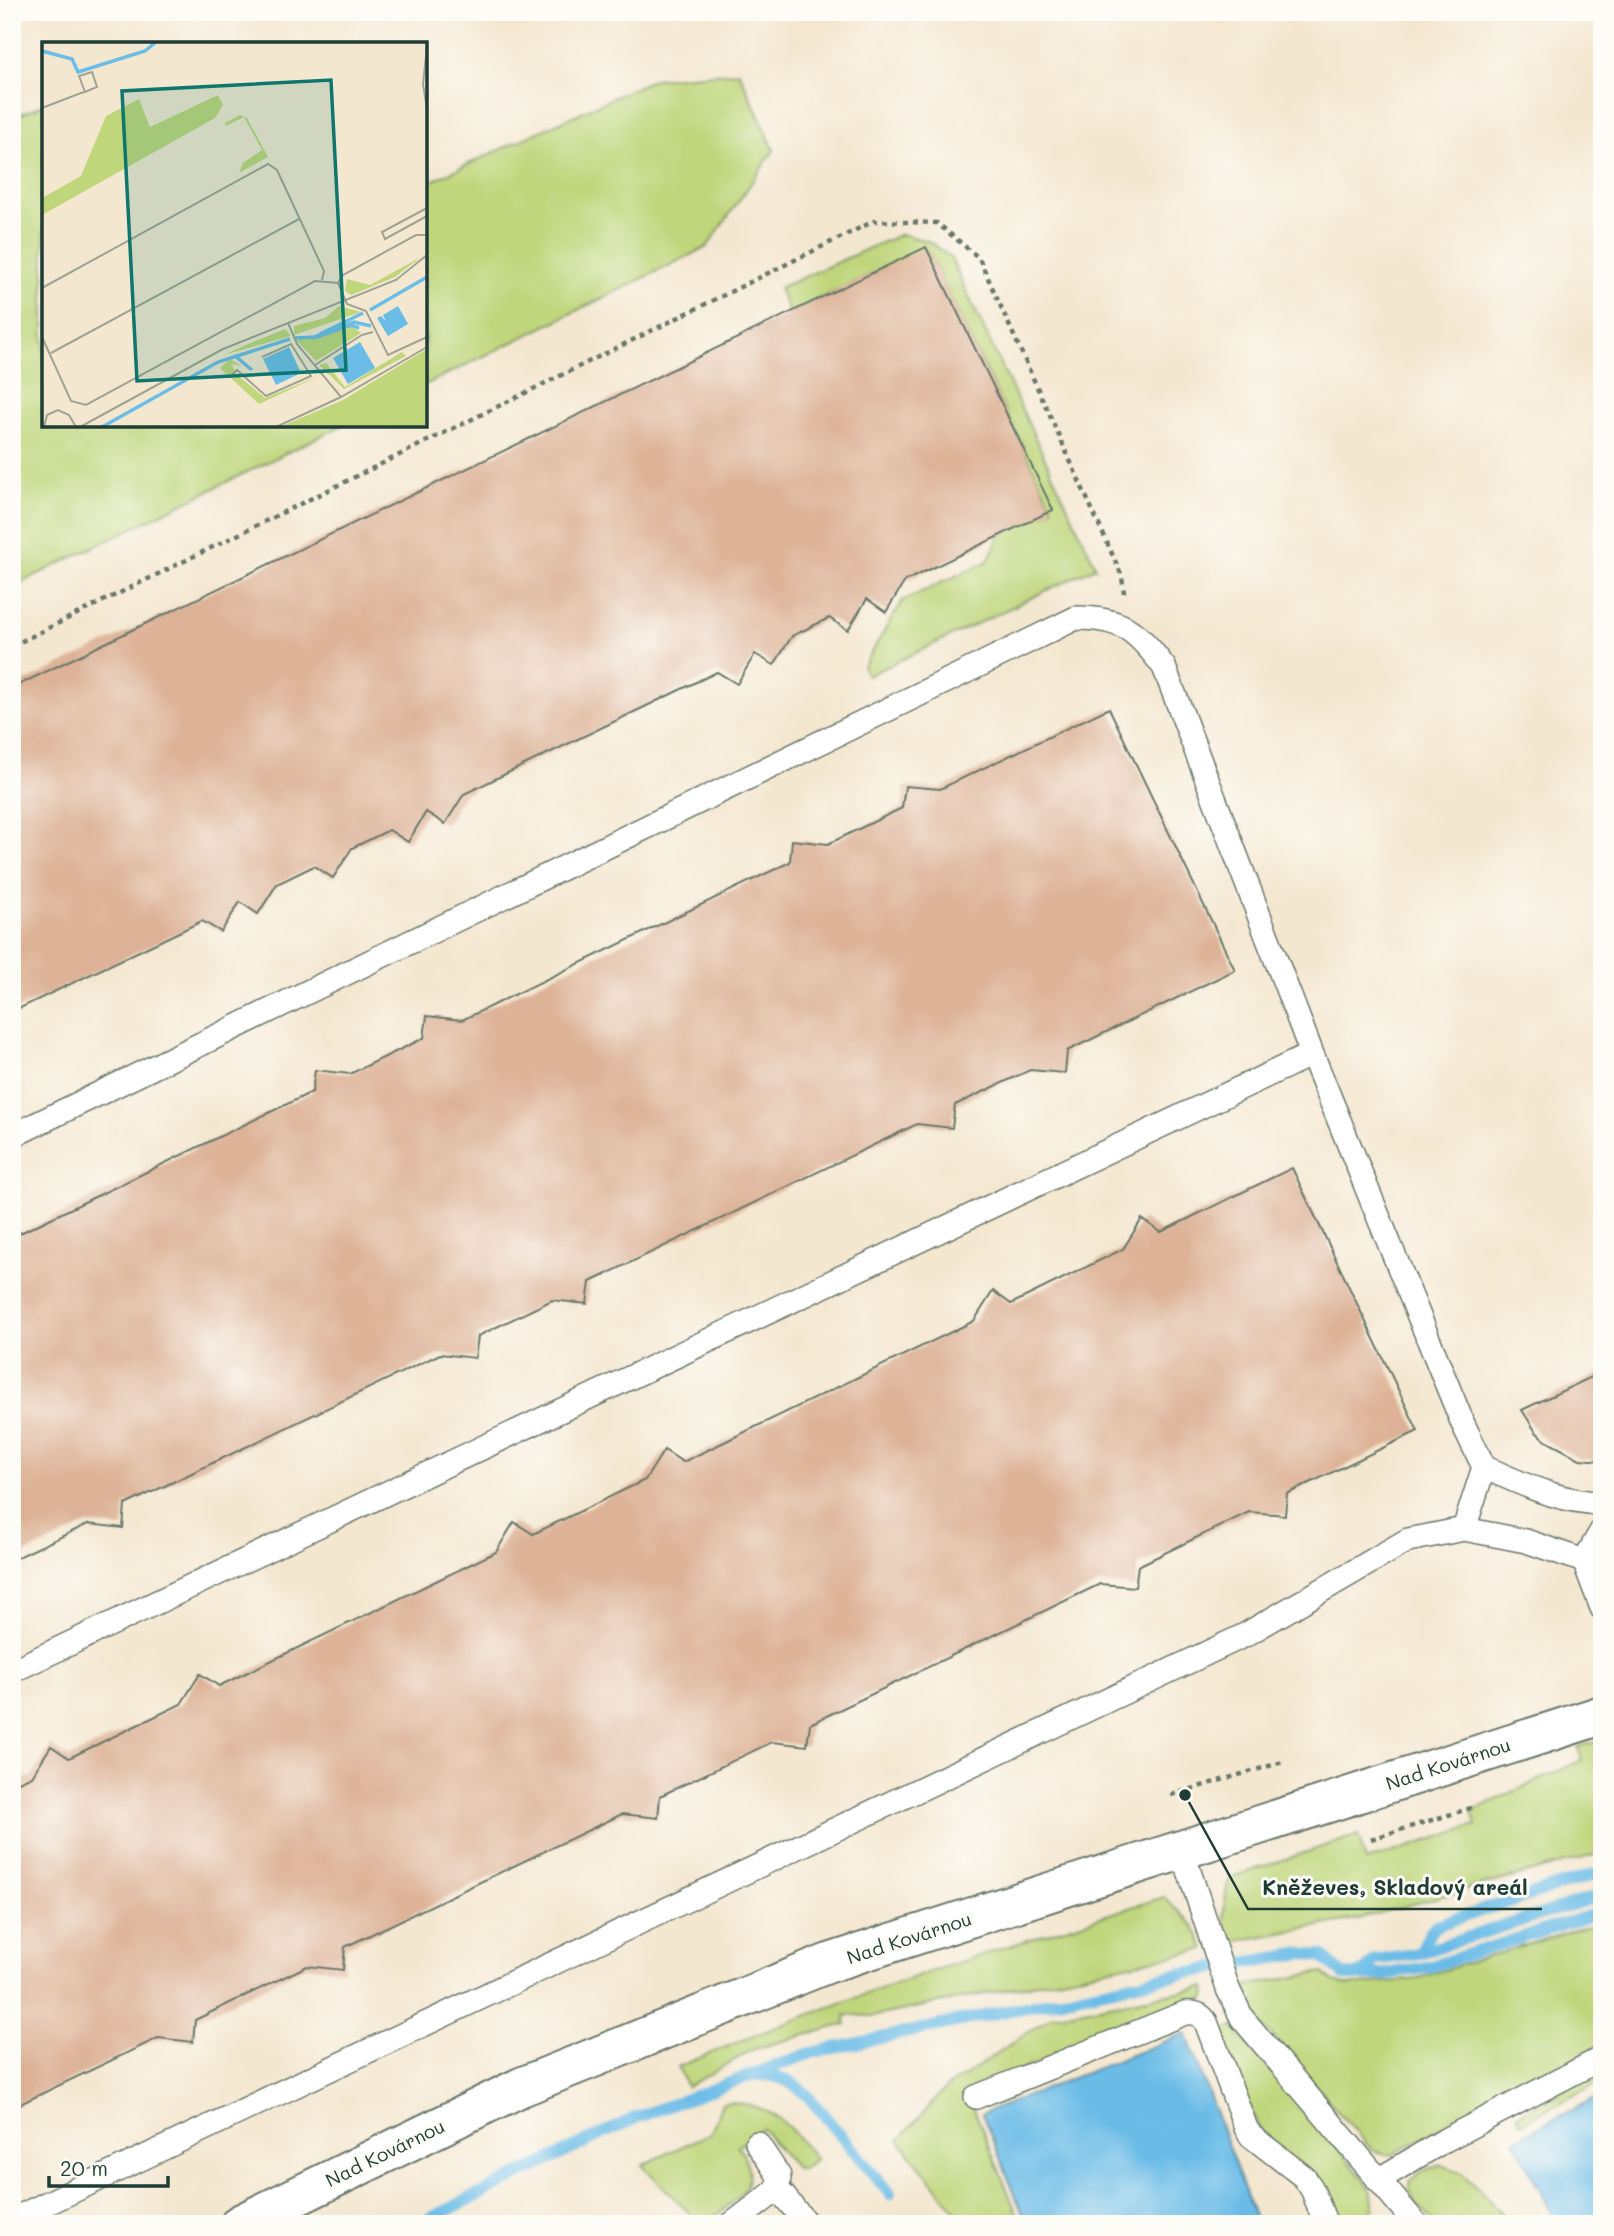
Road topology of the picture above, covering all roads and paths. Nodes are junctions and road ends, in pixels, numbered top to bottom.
1 (1119, 624) junction
2 (12, 646) edge
3 (1312, 1054) junction
4 (12, 1136) edge
5 (1484, 1467) junction
6 (1602, 1503) edge
7 (1464, 1529) junction
8 (1602, 1530) edge
9 (1584, 1561) junction
10 (1602, 1608) edge
11 (12, 1671) edge
12 (1602, 1715) edge
13 (1286, 1761) dead end
14 (1171, 1795) dead end
15 (1474, 1807) dead end
16 (1371, 1839) dead end
17 (1182, 1850) junction
18 (1231, 1996) junction
19 (1203, 2017) junction
20 (1602, 2058) edge
21 (976, 2097) dead end
22 (757, 2143) dead end
23 (1378, 2180) junction
24 (778, 2189) junction
25 (12, 2220) edge
26 (1405, 2220) edge
27 (240, 2224) edge
28 (732, 2224) edge
29 (807, 2224) edge
30 (1326, 2224) edge

1 - 2 path
1 - 3 lane
1 - 4 lane
3 - 5 lane
3 - 11 lane
5 - 6 lane
5 - 7 lane
7 - 9 lane
7 - 25 lane
8 - 9 lane
9 - 10 lane
12 - 17 street, Nad Kovárnou
13 - 14 path
15 - 16 path
17 - 18 lane
17 - 27 street, Nad Kovárnou
18 - 19 lane
18 - 23 lane
19 - 21 lane
19 - 30 lane
20 - 23 lane
22 - 24 lane
23 - 26 lane
24 - 28 lane
24 - 29 lane

